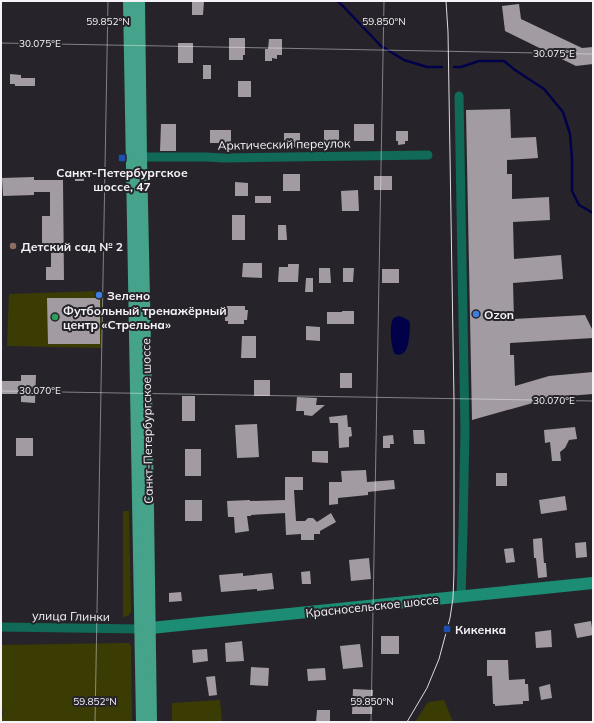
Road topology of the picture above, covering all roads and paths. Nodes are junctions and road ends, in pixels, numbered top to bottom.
1 (129, 1) edge
2 (139, 1) edge
3 (459, 96) dead end
4 (428, 155) dead end
5 (140, 157) junction
6 (593, 583) edge
7 (460, 597) junction
8 (1, 627) edge
9 (145, 629) junction
10 (142, 722) edge
11 (152, 722) edge

1 - 9 main road, Санкт-Петербургское шоссе
2 - 5 main road, Санкт-Петербургское шоссе
3 - 7 street
4 - 5 street, Арктический переулок
5 - 9 main road, Санкт-Петербургское шоссе
6 - 7 main road, Красносельское шоссе
7 - 9 main road, Красносельское шоссе
8 - 9 street, улица Глинки
9 - 10 main road, Санкт-Петербургское шоссе
9 - 11 main road, Санкт-Петербургское шоссе

